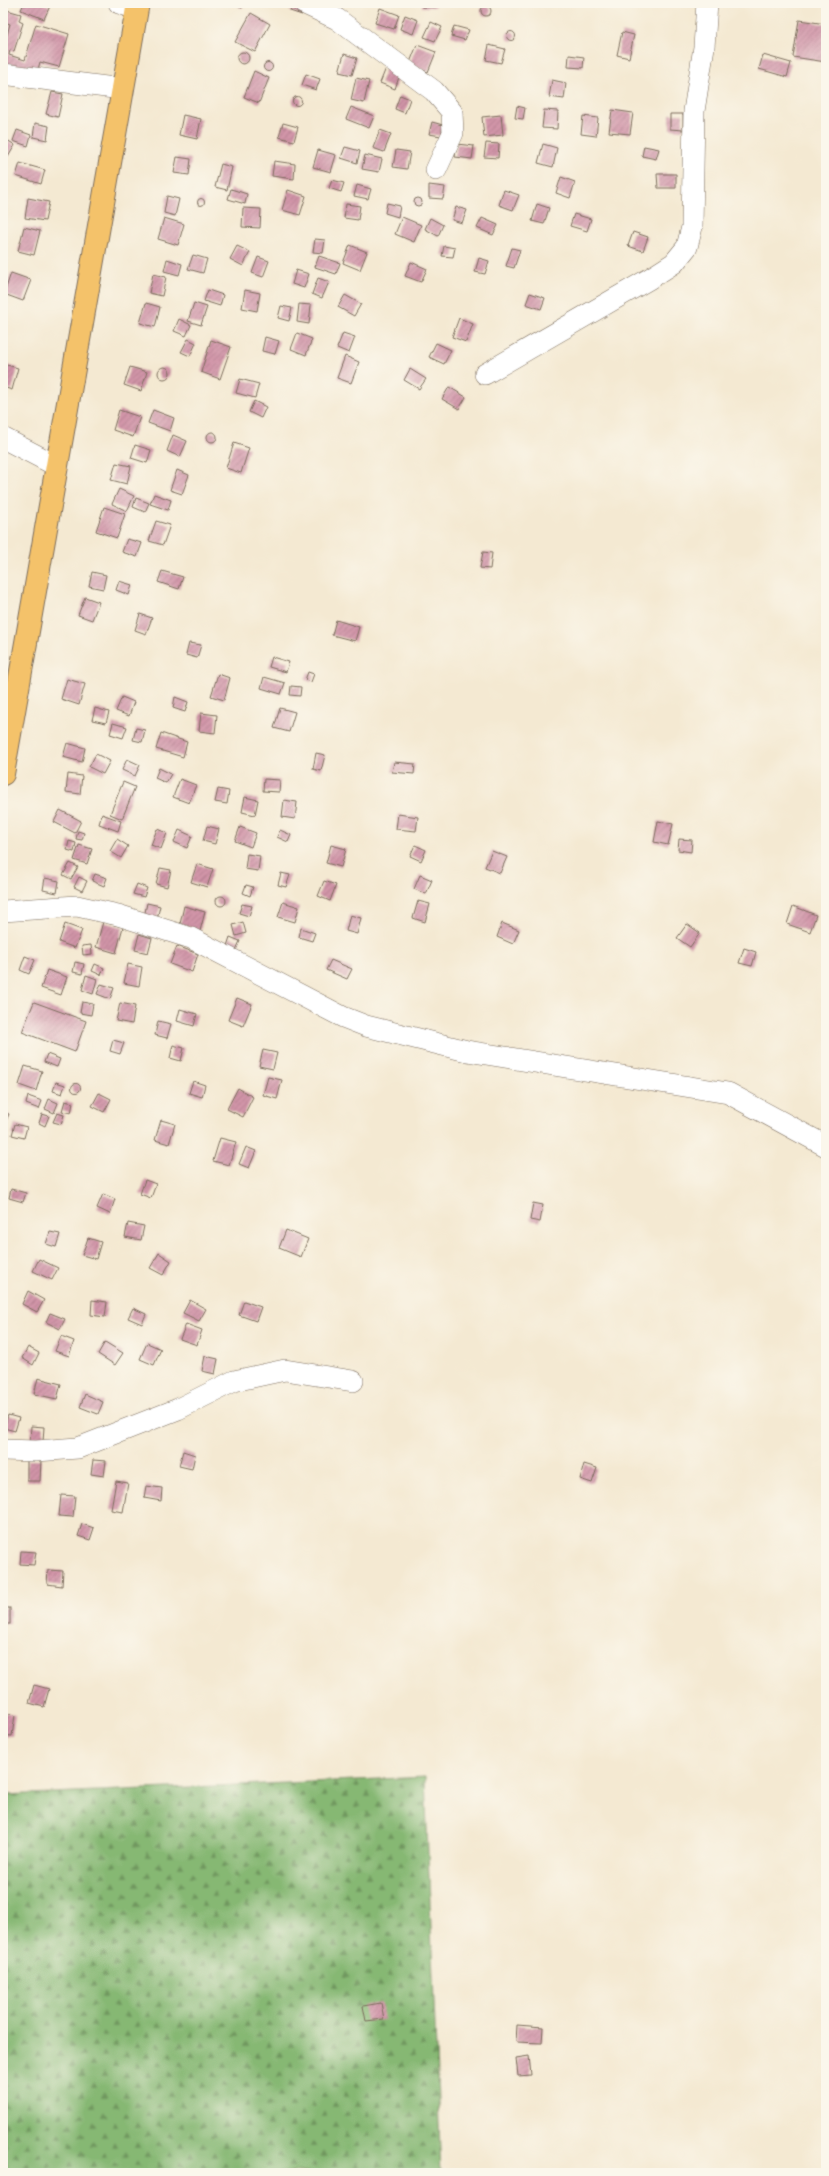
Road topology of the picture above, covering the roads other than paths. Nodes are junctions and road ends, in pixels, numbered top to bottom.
1 (303, 3) edge
2 (707, 3) edge
3 (131, 5) edge
4 (3, 74) edge
5 (122, 89) junction
6 (436, 170) dead end
7 (485, 374) dead end
8 (3, 438) edge
9 (57, 466) junction
10 (3, 774) edge
11 (3, 912) edge
12 (826, 1146) edge
13 (353, 1381) dead end
14 (3, 1450) edge

1 - 6 street
2 - 7 street
3 - 5 main road
4 - 5 street
5 - 9 main road
8 - 9 street
9 - 10 main road
11 - 12 street
13 - 14 street

